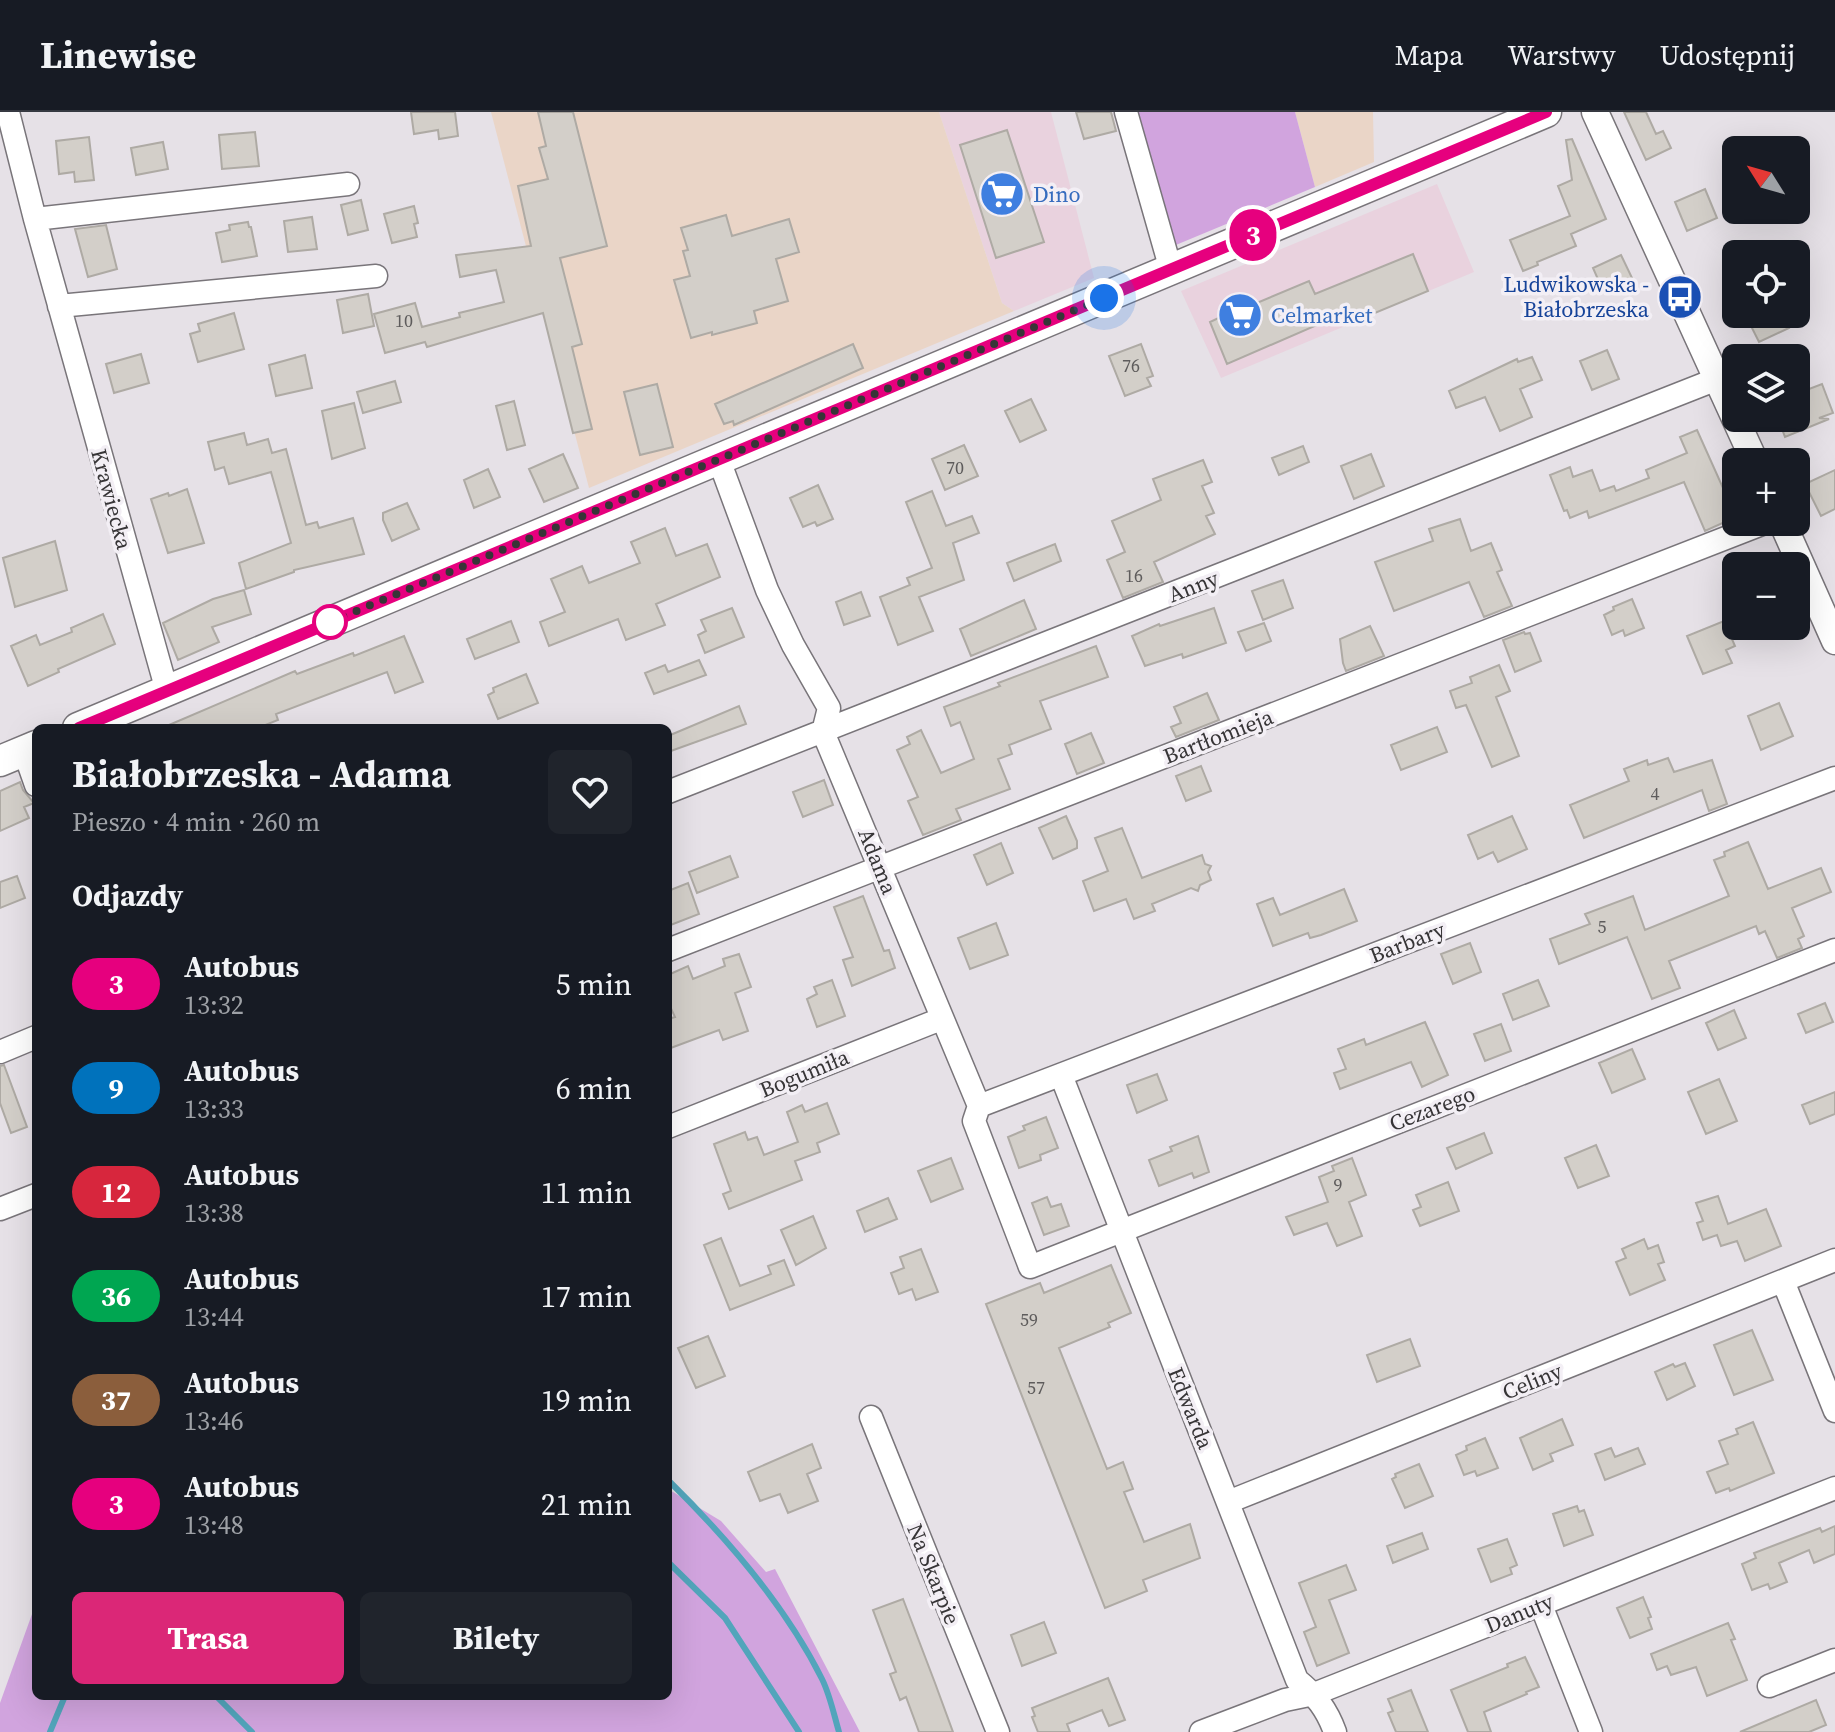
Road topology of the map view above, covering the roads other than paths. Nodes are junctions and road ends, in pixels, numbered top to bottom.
1 (8, 112) edge
2 (1126, 112) edge
3 (1546, 112) edge
4 (1595, 112) edge
5 (348, 184) dead end
6 (35, 219) junction
7 (1171, 270) junction
8 (376, 276) dead end
9 (59, 306) junction
10 (1717, 379) junction
11 (1749, 448) edge
12 (719, 460) junction
13 (1731, 536) edge
14 (1788, 536) edge
15 (1835, 641) edge
16 (167, 691) junction
17 (88, 724) edge
18 (823, 732) junction
19 (20, 753) edge
20 (32, 777) edge
21 (1835, 778) edge
22 (672, 790) edge
23 (881, 867) junction
24 (672, 948) edge
25 (1835, 950) edge
26 (941, 1019) junction
27 (32, 1039) edge
28 (0, 1052) edge
29 (1061, 1075) junction
30 (979, 1106) junction
31 (672, 1125) edge
32 (32, 1197) edge
33 (0, 1209) edge
34 (1121, 1230) junction
35 (1835, 1260) edge
36 (1030, 1267) joint
37 (1783, 1281) junction
38 (1835, 1411) edge
39 (871, 1417) dead end
40 (1835, 1488) edge
41 (1228, 1502) junction
42 (1541, 1605) junction
43 (1835, 1660) edge
44 (1769, 1686) dead end
45 (1314, 1694) junction
46 (998, 1732) edge
47 (1201, 1732) edge
48 (1335, 1732) edge
49 (1591, 1732) edge

1 - 6 street, Krawiecka
2 - 7 street
3 - 7 main road
4 - 10 street
5 - 6 street
6 - 9 street, Krawiecka
7 - 12 main road
8 - 9 street
9 - 16 street, Krawiecka
10 - 11 street
10 - 18 street, Anny
12 - 16 main road
12 - 18 street, Adama
13 - 23 street, Bartłomieja
14 - 15 street
16 - 17 main road
18 - 22 street, Anny
18 - 23 street, Adama
19 - 20 street
21 - 29 street, Barbary
23 - 24 street, Bartłomieja
23 - 26 street, Adama
25 - 34 street, Cezarego
26 - 30 street, Adama
26 - 31 street, Bogumiła
27 - 28 street
29 - 30 street, Barbary
29 - 34 street, Edwarda
30 - 36 street, Adama
32 - 33 street
34 - 36 street, Cezarego
34 - 41 street, Edwarda
35 - 37 street, Celiny
37 - 38 street
37 - 41 street, Celiny
39 - 46 street, Na Skarpie
40 - 42 street, Danuty
41 - 45 street, Edwarda
42 - 45 street, Danuty
42 - 49 street
43 - 44 street
45 - 47 street, Danuty
45 - 48 street, Edwarda

